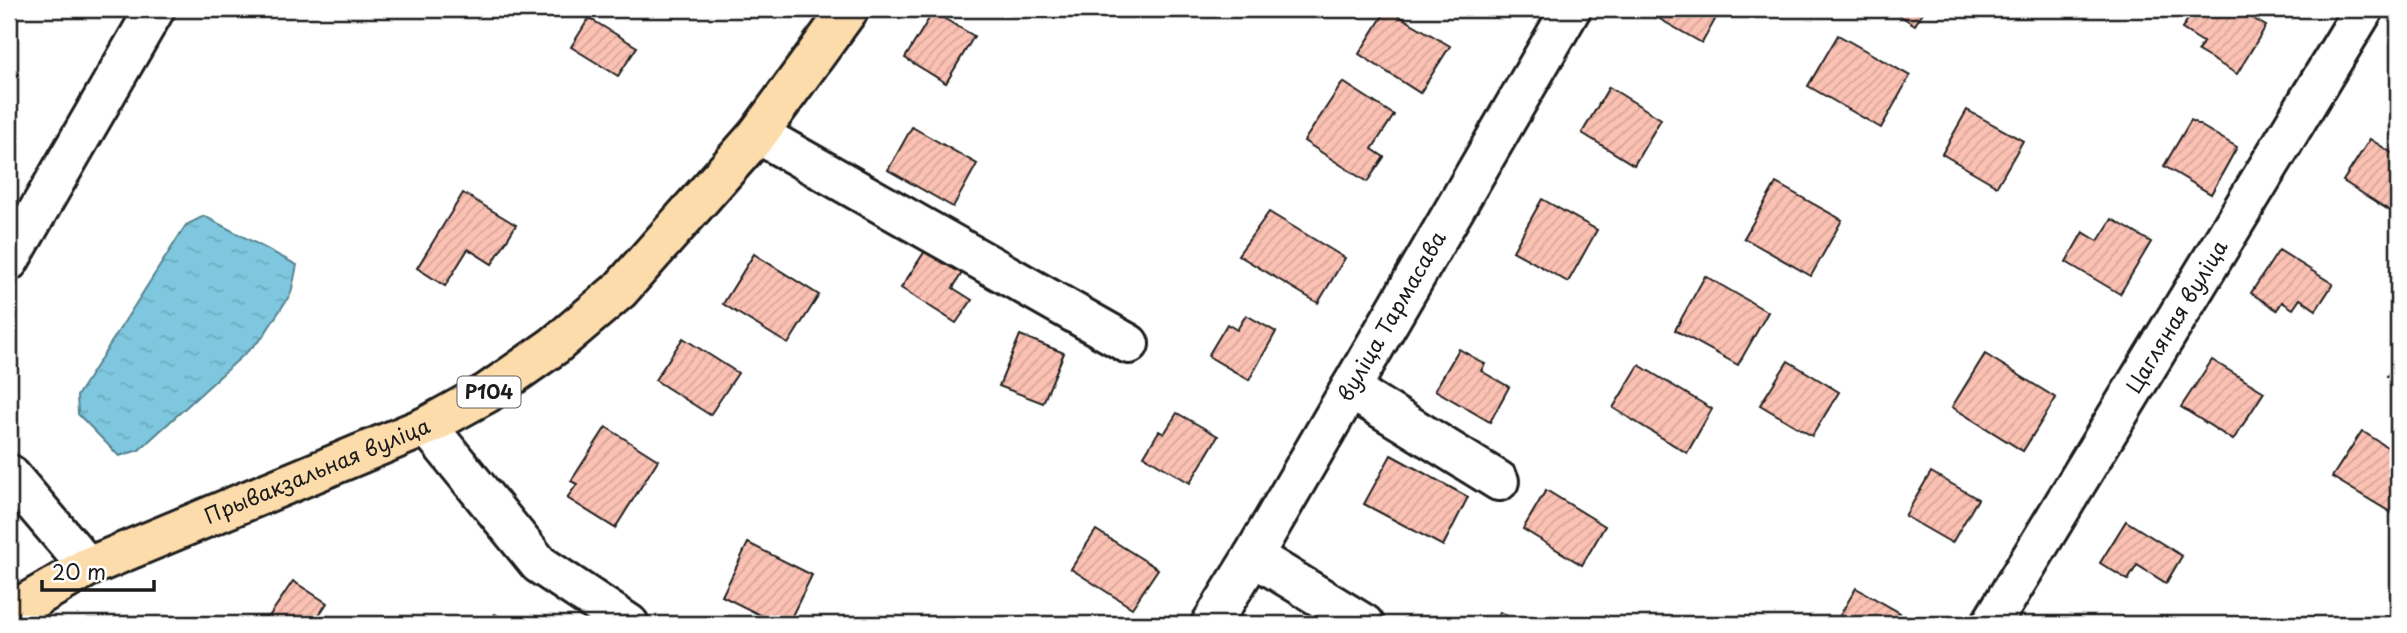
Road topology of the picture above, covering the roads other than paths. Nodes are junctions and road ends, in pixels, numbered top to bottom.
1 (155, 9) edge
2 (849, 9) edge
3 (1571, 9) edge
4 (2364, 9) edge
5 (758, 134) junction
6 (9, 261) edge
7 (1129, 344) dead end
8 (1350, 388) junction
9 (428, 426) junction
10 (9, 474) edge
11 (1499, 481) dead end
12 (1253, 556) junction
13 (88, 567) junction
14 (9, 613) edge
15 (629, 624) edge
16 (1211, 624) edge
17 (1364, 624) edge
18 (1991, 624) edge

1 - 6 street
2 - 5 main road, Прывакзальная вуліца / Р104
3 - 8 street, вуліца Тармасава
4 - 18 street, Цагляная вуліца
5 - 7 street
5 - 9 main road, Прывакзальная вуліца / Р104
8 - 11 street
8 - 12 street, вуліца Тармасава
9 - 13 main road, Прывакзальная вуліца / Р104
9 - 15 street
10 - 13 street
12 - 16 street, вуліца Тармасава
12 - 17 street
13 - 14 main road, Прывакзальная вуліца / Р104

